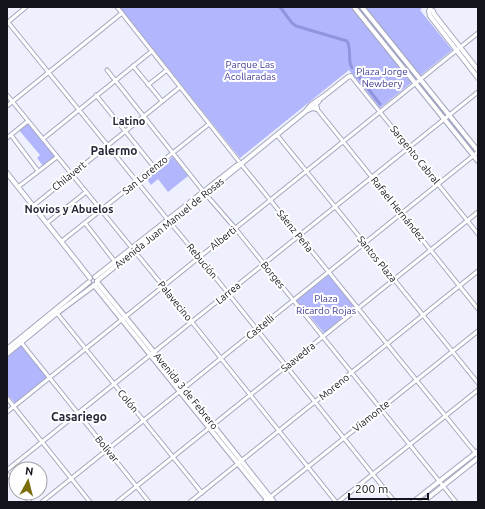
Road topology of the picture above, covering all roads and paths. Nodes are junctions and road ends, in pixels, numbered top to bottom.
1 (26, 7) edge
2 (116, 7) edge
3 (354, 7) edge
4 (362, 7) edge
5 (436, 7) edge
6 (430, 10) edge
7 (122, 14) junction
8 (7, 22) edge
9 (11, 26) junction
10 (7, 29) edge
11 (478, 33) edge
12 (458, 49) junction
13 (152, 51) junction
14 (133, 66) junction
15 (106, 70) dead end
16 (167, 70) junction
17 (478, 70) edge
18 (49, 72) junction
19 (351, 76) joint
20 (478, 78) edge
21 (420, 79) junction
22 (115, 80) junction
23 (415, 83) junction
24 (148, 85) junction
25 (180, 87) junction
26 (478, 92) edge
27 (7, 95) edge
28 (96, 95) junction
29 (324, 96) junction
30 (162, 101) junction
31 (13, 102) junction
32 (7, 106) edge
33 (317, 109) junction
34 (79, 110) junction
35 (306, 111) junction
36 (380, 112) junction
37 (144, 116) junction
38 (449, 116) junction
39 (444, 119) junction
40 (28, 120) junction
41 (209, 124) junction
42 (125, 131) junction
43 (10, 135) junction
44 (277, 135) junction
45 (7, 138) edge
46 (43, 139) junction
47 (343, 141) junction
48 (107, 145) junction
49 (409, 148) junction
50 (478, 152) edge
51 (173, 153) junction
52 (57, 156) junction
53 (474, 156) junction
54 (478, 161) edge
55 (241, 164) junction
56 (154, 167) junction
57 (38, 171) junction
58 (306, 171) junction
59 (7, 173) edge
60 (71, 174) junction
61 (372, 177) junction
62 (137, 182) junction
63 (438, 184) junction
64 (18, 187) junction
65 (86, 192) junction
66 (204, 192) junction
67 (270, 200) junction
68 (33, 206) junction
69 (335, 207) junction
70 (100, 210) junction
71 (478, 212) edge
72 (402, 214) junction
73 (169, 221) junction
74 (467, 221) junction
75 (47, 223) junction
76 (85, 223) junction
77 (235, 228) junction
78 (478, 234) edge
79 (299, 236) junction
80 (62, 241) junction
81 (364, 244) junction
82 (133, 250) junction
83 (431, 250) junction
84 (199, 257) junction
85 (116, 263) junction
86 (264, 264) junction
87 (478, 271) edge
88 (329, 272) junction
89 (394, 280) junction
90 (93, 281) junction
91 (163, 286) junction
92 (459, 286) junction
93 (228, 293) junction
94 (294, 300) junction
95 (358, 308) junction
96 (478, 309) edge
97 (56, 311) junction
98 (423, 315) junction
99 (124, 318) junction
100 (192, 322) junction
101 (258, 330) junction
102 (478, 330) edge
103 (323, 337) junction
104 (20, 341) junction
105 (387, 344) junction
106 (85, 348) junction
107 (7, 349) edge
108 (452, 351) junction
109 (7, 354) edge
110 (153, 354) junction
111 (221, 359) junction
112 (286, 366) junction
113 (352, 373) junction
114 (50, 377) junction
115 (416, 380) junction
116 (114, 384) junction
117 (478, 384) edge
118 (182, 390) junction
119 (478, 390) edge
120 (250, 395) junction
121 (7, 398) edge
122 (315, 402) junction
123 (14, 406) junction
124 (381, 409) junction
125 (7, 412) edge
126 (78, 413) junction
127 (446, 416) junction
128 (144, 421) junction
129 (211, 426) junction
130 (279, 431) junction
131 (344, 438) junction
132 (42, 443) junction
133 (410, 445) junction
134 (107, 450) junction
135 (477, 454) edge
136 (173, 457) junction
137 (240, 462) junction
138 (308, 467) junction
139 (7, 470) edge
140 (373, 474) junction
141 (71, 479) junction
142 (439, 481) junction
143 (137, 486) junction
144 (443, 486) junction
145 (202, 493) junction
146 (268, 500) edge
147 (192, 501) edge
148 (42, 502) edge
149 (90, 502) edge
150 (117, 502) edge
151 (149, 502) edge
152 (274, 502) edge
153 (337, 502) edge
154 (395, 502) edge
155 (414, 502) edge
156 (423, 502) edge
157 (456, 502) edge

1 - 8 street
2 - 7 street, Sáenz Peña
3 - 23 street
4 - 21 street
5 - 6 street
6 - 12 street
7 - 13 street, Sáenz Peña
7 - 18 street
8 - 9 street, Rebución
9 - 10 street
9 - 18 street, Rebución
11 - 12 street, Alberti
12 - 17 street
12 - 20 street
12 - 21 street, Alberti
13 - 14 street
13 - 16 street, Sáenz Peña
14 - 22 street
14 - 24 street
15 - 22 street, Borges
16 - 24 street
16 - 25 street, Sáenz Peña
18 - 31 street
18 - 34 street, Rebución
19 - 29 street, Avenida Juan Manuel de Rosas
19 - 36 street, Sargento Cabral
21 - 23 street, Alberti
21 - 38 street
22 - 28 street
22 - 37 street, Borges
23 - 36 street, Alberti
23 - 39 street
24 - 30 street
25 - 30 street, Chilavert
25 - 41 street, Sáenz Peña
26 - 38 street, Larrea
27 - 31 street, Palavecino
28 - 34 street
28 - 42 street
29 - 33 street
29 - 35 street, Avenida Juan Manuel de Rosas
30 - 37 street, Chilavert
31 - 32 street
31 - 40 street, Palavecino
33 - 35 street
33 - 47 street, Rafael Hernández
34 - 46 street
34 - 48 street, Rebución
35 - 44 street, Avenida Juan Manuel de Rosas
36 - 47 street, Alberti
36 - 49 street, Sargento Cabral
37 - 42 street, Chilavert
37 - 51 street, Borges
38 - 39 street, Larrea
38 - 50 street
39 - 49 street, Larrea
39 - 53 street
40 - 43 street
40 - 46 street, Palavecino
41 - 51 street, San Lorenzo
41 - 55 street, Sáenz Peña
42 - 48 street, Chilavert
42 - 56 street
43 - 45 street
43 - 57 street
44 - 55 street, Avenida Juan Manuel de Rosas
44 - 58 street, Santos Plaza
46 - 52 street, Palavecino
47 - 58 street, Alberti
47 - 61 street, Rafael Hernández
48 - 60 street, Chilavert
48 - 62 street, Rebución
49 - 61 street, Larrea
49 - 63 street, Sargento Cabral
50 - 53 street, Castelli
51 - 56 street, San Lorenzo
51 - 66 street, Borges
52 - 57 street
52 - 60 street, Palavecino
53 - 54 street
53 - 63 street, Castelli
55 - 66 street, Avenida Juan Manuel de Rosas
55 - 67 street, Sáenz Peña
56 - 62 street, San Lorenzo
57 - 64 street
58 - 67 street, Alberti
58 - 69 street, Santos Plaza
59 - 64 street, Avenida 3 de Febrero
60 - 65 street, Palavecino
60 - 68 street, Chilavert
61 - 69 street, Larrea
61 - 72 street, Rafael Hernández
62 - 70 street, San Lorenzo
62 - 73 street, Rebución
63 - 72 street, Castelli
63 - 74 street, Sargento Cabral
64 - 68 street, Avenida 3 de Febrero
65 - 70 street, Palavecino
65 - 75 street
66 - 73 street, Avenida Juan Manuel de Rosas
66 - 77 street, Borges
67 - 77 street, Alberti
67 - 79 street, Sáenz Peña
68 - 75 street, Avenida 3 de Febrero
69 - 79 street, Larrea
69 - 81 street, Santos Plaza
70 - 76 street, San Lorenzo
70 - 82 street, Palavecino
71 - 74 street, Saavedra
72 - 81 street, Castelli
72 - 83 street, Rafael Hernández
73 - 82 street, Avenida Juan Manuel de Rosas
73 - 84 street, Rebución
74 - 78 street, Sargento Cabral
74 - 83 street, Saavedra
75 - 80 street, Avenida 3 de Febrero
76 - 80 street, San Lorenzo
76 - 85 street
77 - 84 street, Alberti
77 - 86 street, Borges
79 - 86 street, Larrea
79 - 88 street, Sáenz Peña
80 - 90 street, Avenida 3 de Febrero
81 - 88 street, Castelli
81 - 89 street, Santos Plaza
82 - 85 street, Avenida Juan Manuel de Rosas
82 - 91 street, Palavecino
83 - 89 street, Saavedra
83 - 92 street, Rafael Hernández
84 - 91 street, Alberti
84 - 93 street, Rebución
85 - 90 street, Avenida Juan Manuel de Rosas
86 - 93 street, Larrea
86 - 94 street, Borges
87 - 92 street, Moreno
88 - 94 street, Castelli
88 - 95 street, Sáenz Peña
89 - 95 street, Saavedra
89 - 98 street, Santos Plaza
90 - 97 street, Avenida Juan Manuel de Rosas
90 - 99 street, Avenida 3 de Febrero
91 - 99 street, Alberti
91 - 100 street, Palavecino
92 - 96 street, Rafael Hernández
92 - 98 street, Moreno
93 - 100 street, Larrea
93 - 101 street, Rebución
94 - 101 street, Castelli
94 - 103 street, Borges
95 - 103 street, Saavedra
95 - 105 street, Sáenz Peña
97 - 104 street, Avenida Juan Manuel de Rosas
97 - 106 street, Colón
98 - 105 street, Moreno
98 - 108 street, Santos Plaza
99 - 106 street, Alberti
99 - 110 street, Avenida 3 de Febrero
100 - 110 street, Larrea
100 - 111 street, Palavecino
101 - 111 street, Castelli
101 - 112 street, Rebución
102 - 108 street, Viamonte
103 - 112 street, Saavedra
103 - 113 street, Borges
104 - 107 street, Avenida Juan Manuel de Rosas
104 - 109 street, Avenida Juan Manuel de Rosas
104 - 114 street, Bolívar
105 - 113 street, Moreno
105 - 115 street, Sáenz Peña
106 - 114 street, Alberti
106 - 116 street, Colón
108 - 115 street, Viamonte
108 - 117 street, Santos Plaza
110 - 116 street, Larrea
110 - 118 street, Avenida 3 de Febrero
111 - 118 street, Castelli
111 - 120 street, Palavecino
112 - 120 street, Saavedra
112 - 122 street, Rebución
113 - 122 street, Moreno
113 - 124 street, Borges
114 - 123 street, Alberti
114 - 126 street, Bolívar
115 - 124 street, Viamonte
115 - 127 street, Sáenz Peña
116 - 126 street, Larrea
116 - 128 street, Colón
118 - 128 street, Castelli
118 - 129 street, Avenida 3 de Febrero
119 - 127 street
120 - 129 street, Saavedra
120 - 130 street, Palavecino
121 - 123 street
122 - 130 street, Moreno
122 - 131 street, Rebución
123 - 125 street, Alberti
123 - 132 street
124 - 131 street, Viamonte
124 - 133 street, Borges
126 - 132 street, Larrea
126 - 134 street, Bolívar
127 - 133 street
127 - 135 street, Sáenz Peña
128 - 134 street, Castelli
128 - 136 street, Colón
129 - 136 street, Saavedra
129 - 137 street, Avenida 3 de Febrero
130 - 137 street, Moreno
130 - 138 street, Palavecino
131 - 138 street, Viamonte
131 - 140 street, Rebución
132 - 139 street, Larrea
132 - 141 street
133 - 140 street
133 - 142 street, Borges
134 - 141 street, Castelli
134 - 143 street, Bolívar
135 - 142 street
135 - 144 street
136 - 143 street, Saavedra
136 - 145 street, Colón
137 - 145 street, Moreno
137 - 146 street, Avenida 3 de Febrero
138 - 146 street, Viamonte
138 - 153 street, Palavecino
140 - 153 street
140 - 154 street, Rebución
141 - 148 street, Castelli
141 - 149 street
142 - 144 street, Borges
142 - 155 street
143 - 150 street, Saavedra
143 - 151 street, Bolívar
144 - 156 street
144 - 157 street, Borges
145 - 147 street, Moreno
146 - 152 street, Avenida 3 de Febrero

